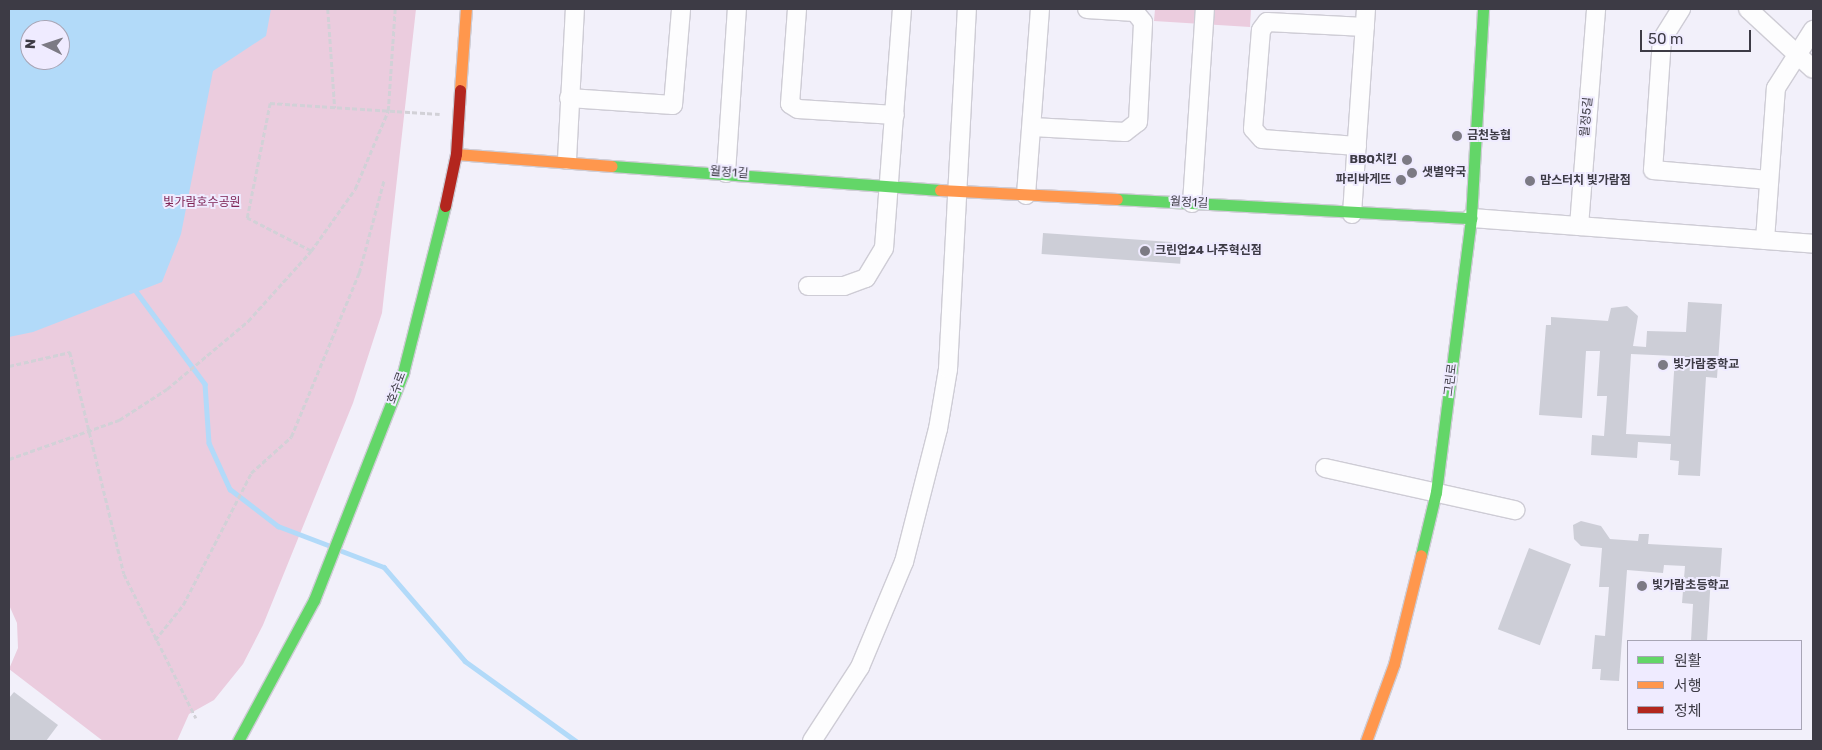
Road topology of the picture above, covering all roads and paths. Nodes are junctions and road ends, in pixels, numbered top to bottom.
1 (328, 9) edge
2 (395, 9) edge
3 (466, 9) edge
4 (575, 9) edge
5 (680, 9) edge
6 (737, 9) edge
7 (797, 9) edge
8 (902, 9) edge
9 (967, 9) edge
10 (1040, 9) edge
11 (1087, 9) edge
12 (1205, 9) edge
13 (1366, 9) edge
14 (1483, 9) edge
15 (1596, 9) edge
16 (1680, 9) edge
17 (1748, 9) edge
18 (1365, 27) junction
19 (1813, 30) edge
20 (1795, 54) junction
21 (1813, 69) edge
22 (569, 98) junction
23 (335, 108) junction
24 (388, 111) junction
25 (459, 114) junction
26 (895, 115) junction
27 (1032, 127) junction
28 (1357, 146) junction
29 (456, 154) junction
30 (567, 160) junction
31 (726, 173) junction
32 (384, 180) dead end
33 (1769, 180) junction
34 (890, 186) junction
35 (956, 190) junction
36 (1026, 195) junction
37 (1192, 203) junction
38 (1352, 214) junction
39 (1471, 218) junction
40 (1579, 226) junction
41 (1765, 240) junction
42 (1813, 244) edge
43 (311, 251) junction
44 (808, 286) dead end
45 (9, 366) edge
46 (88, 433) junction
47 (9, 459) edge
48 (1326, 468) dead end
49 (1436, 492) junction
50 (1515, 510) dead end
51 (155, 640) junction
52 (196, 718) dead end
53 (238, 741) edge
54 (812, 741) edge
55 (1366, 741) edge

1 - 23 path
2 - 24 path
3 - 25 street, 호수로
4 - 22 street
5 - 22 street
6 - 31 street
7 - 26 street
8 - 26 street
9 - 35 street
10 - 27 street
11 - 27 street
12 - 37 street
13 - 18 street
14 - 39 street, 그린로
15 - 40 street, 월정5길
16 - 33 street
17 - 20 street
18 - 28 street
18 - 28 street
19 - 20 street
20 - 21 street
20 - 33 street
22 - 30 street
23 - 24 path
23 - 43 path
24 - 25 path
24 - 43 path
25 - 29 street, 호수로
26 - 34 street
27 - 36 street
28 - 38 street
29 - 30 street, 월정1길
29 - 53 street, 호수로
30 - 31 street, 월정1길
31 - 34 street, 월정1길
32 - 51 path
33 - 41 street
34 - 35 street, 월정1길
34 - 44 street
35 - 36 street, 월정1길
35 - 54 street
36 - 37 street, 월정1길
37 - 38 street, 월정1길
38 - 39 street, 월정1길
39 - 40 street
39 - 49 street, 그린로
40 - 41 street
41 - 42 street
43 - 46 path
45 - 46 path
46 - 47 path
46 - 51 path
48 - 49 street
49 - 50 street
49 - 55 street, 그린로
51 - 52 path

